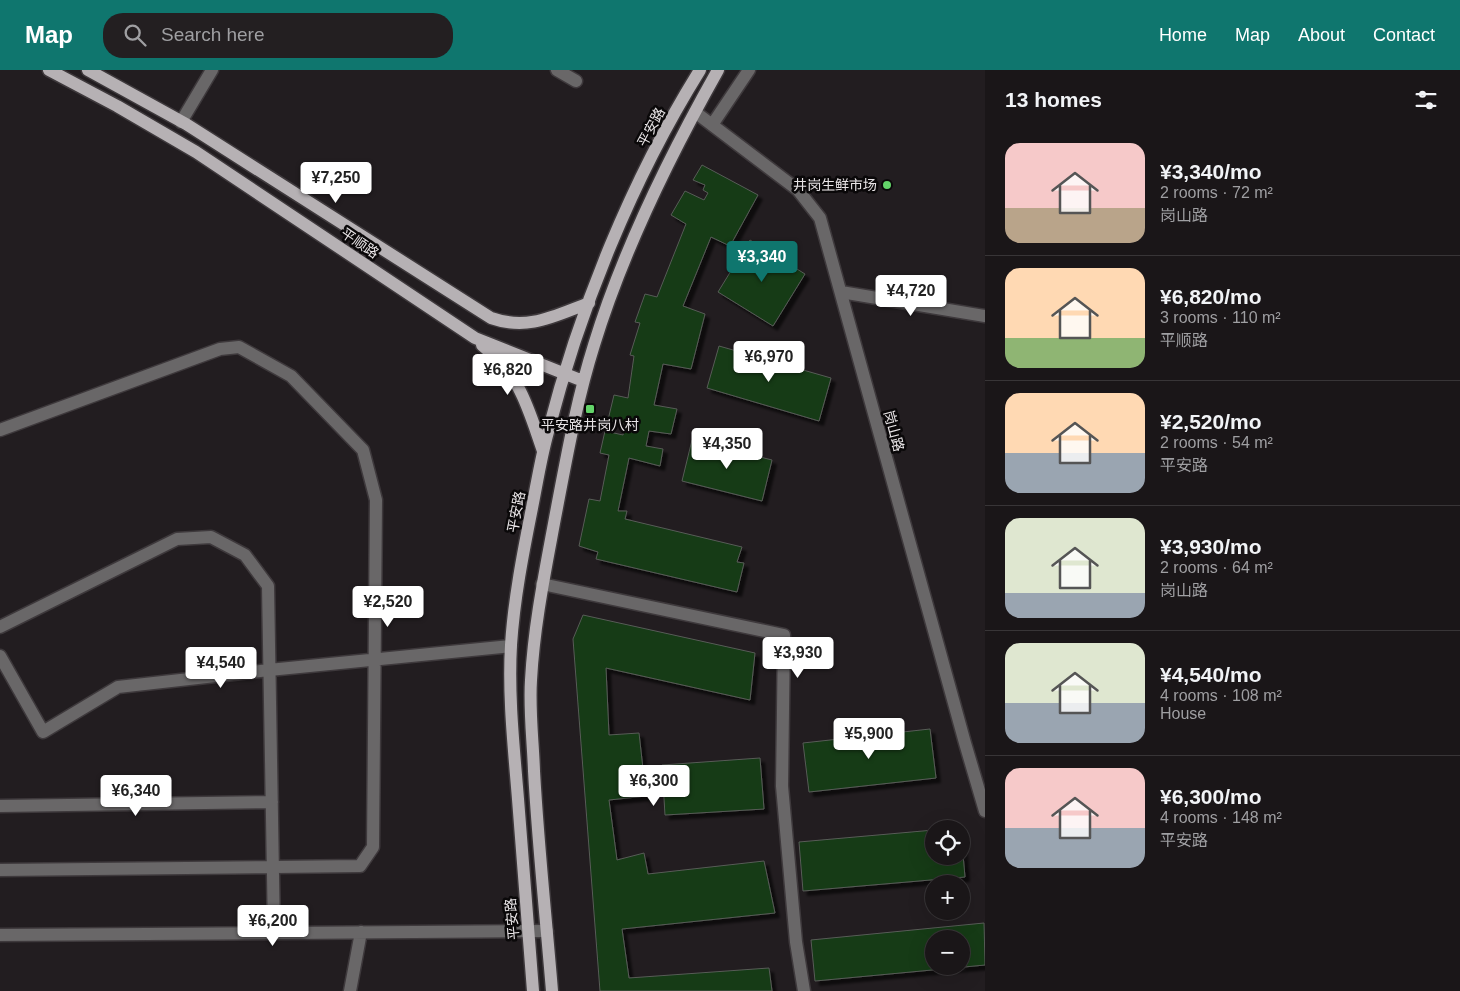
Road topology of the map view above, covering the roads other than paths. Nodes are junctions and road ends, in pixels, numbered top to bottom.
1 (49, 70) edge
2 (88, 70) edge
3 (212, 70) edge
4 (557, 70) edge
5 (700, 70) edge
6 (718, 70) edge
7 (749, 70) edge
8 (576, 82) dead end
9 (695, 112) junction
10 (181, 122) junction
11 (712, 125) junction
12 (841, 292) junction
13 (589, 303) junction
14 (985, 316) edge
15 (475, 338) junction
16 (564, 374) junction
17 (583, 381) junction
18 (0, 430) edge
19 (543, 452) junction
20 (542, 584) junction
21 (0, 627) edge
22 (511, 646) junction
23 (0, 656) edge
24 (374, 659) junction
25 (269, 670) junction
26 (272, 802) junction
27 (0, 806) edge
28 (985, 811) edge
29 (273, 866) junction
30 (0, 870) edge
31 (528, 931) junction
32 (547, 931) junction
33 (361, 932) junction
34 (274, 933) junction
35 (0, 935) edge
36 (350, 991) edge
37 (533, 991) edge
38 (552, 991) edge
39 (804, 991) edge

1 - 15 main road, 平顺路
2 - 10 main road, 平顺路
3 - 10 street
4 - 8 street
5 - 13 main road, 平安路
6 - 9 main road
7 - 11 street
9 - 11 street, 岗山路
9 - 17 main road
10 - 13 main road, 平顺路
11 - 12 street, 岗山路
12 - 14 street
12 - 28 street, 岗山路
13 - 16 main road, 平安路
15 - 16 main road, 平顺路
15 - 19 main road
16 - 17 main road, 平顺路
16 - 19 main road, 平安路
17 - 20 main road
18 - 24 street
19 - 22 main road, 平安路
20 - 32 main road
20 - 39 street
21 - 25 street
22 - 24 street
22 - 31 main road, 平安路
23 - 25 street
24 - 25 street
24 - 29 street
25 - 26 street
26 - 27 street
26 - 29 street
29 - 30 street
29 - 34 street
31 - 32 street
31 - 33 street
31 - 37 main road, 平安路
32 - 38 main road
33 - 34 street
33 - 36 street
34 - 35 street

